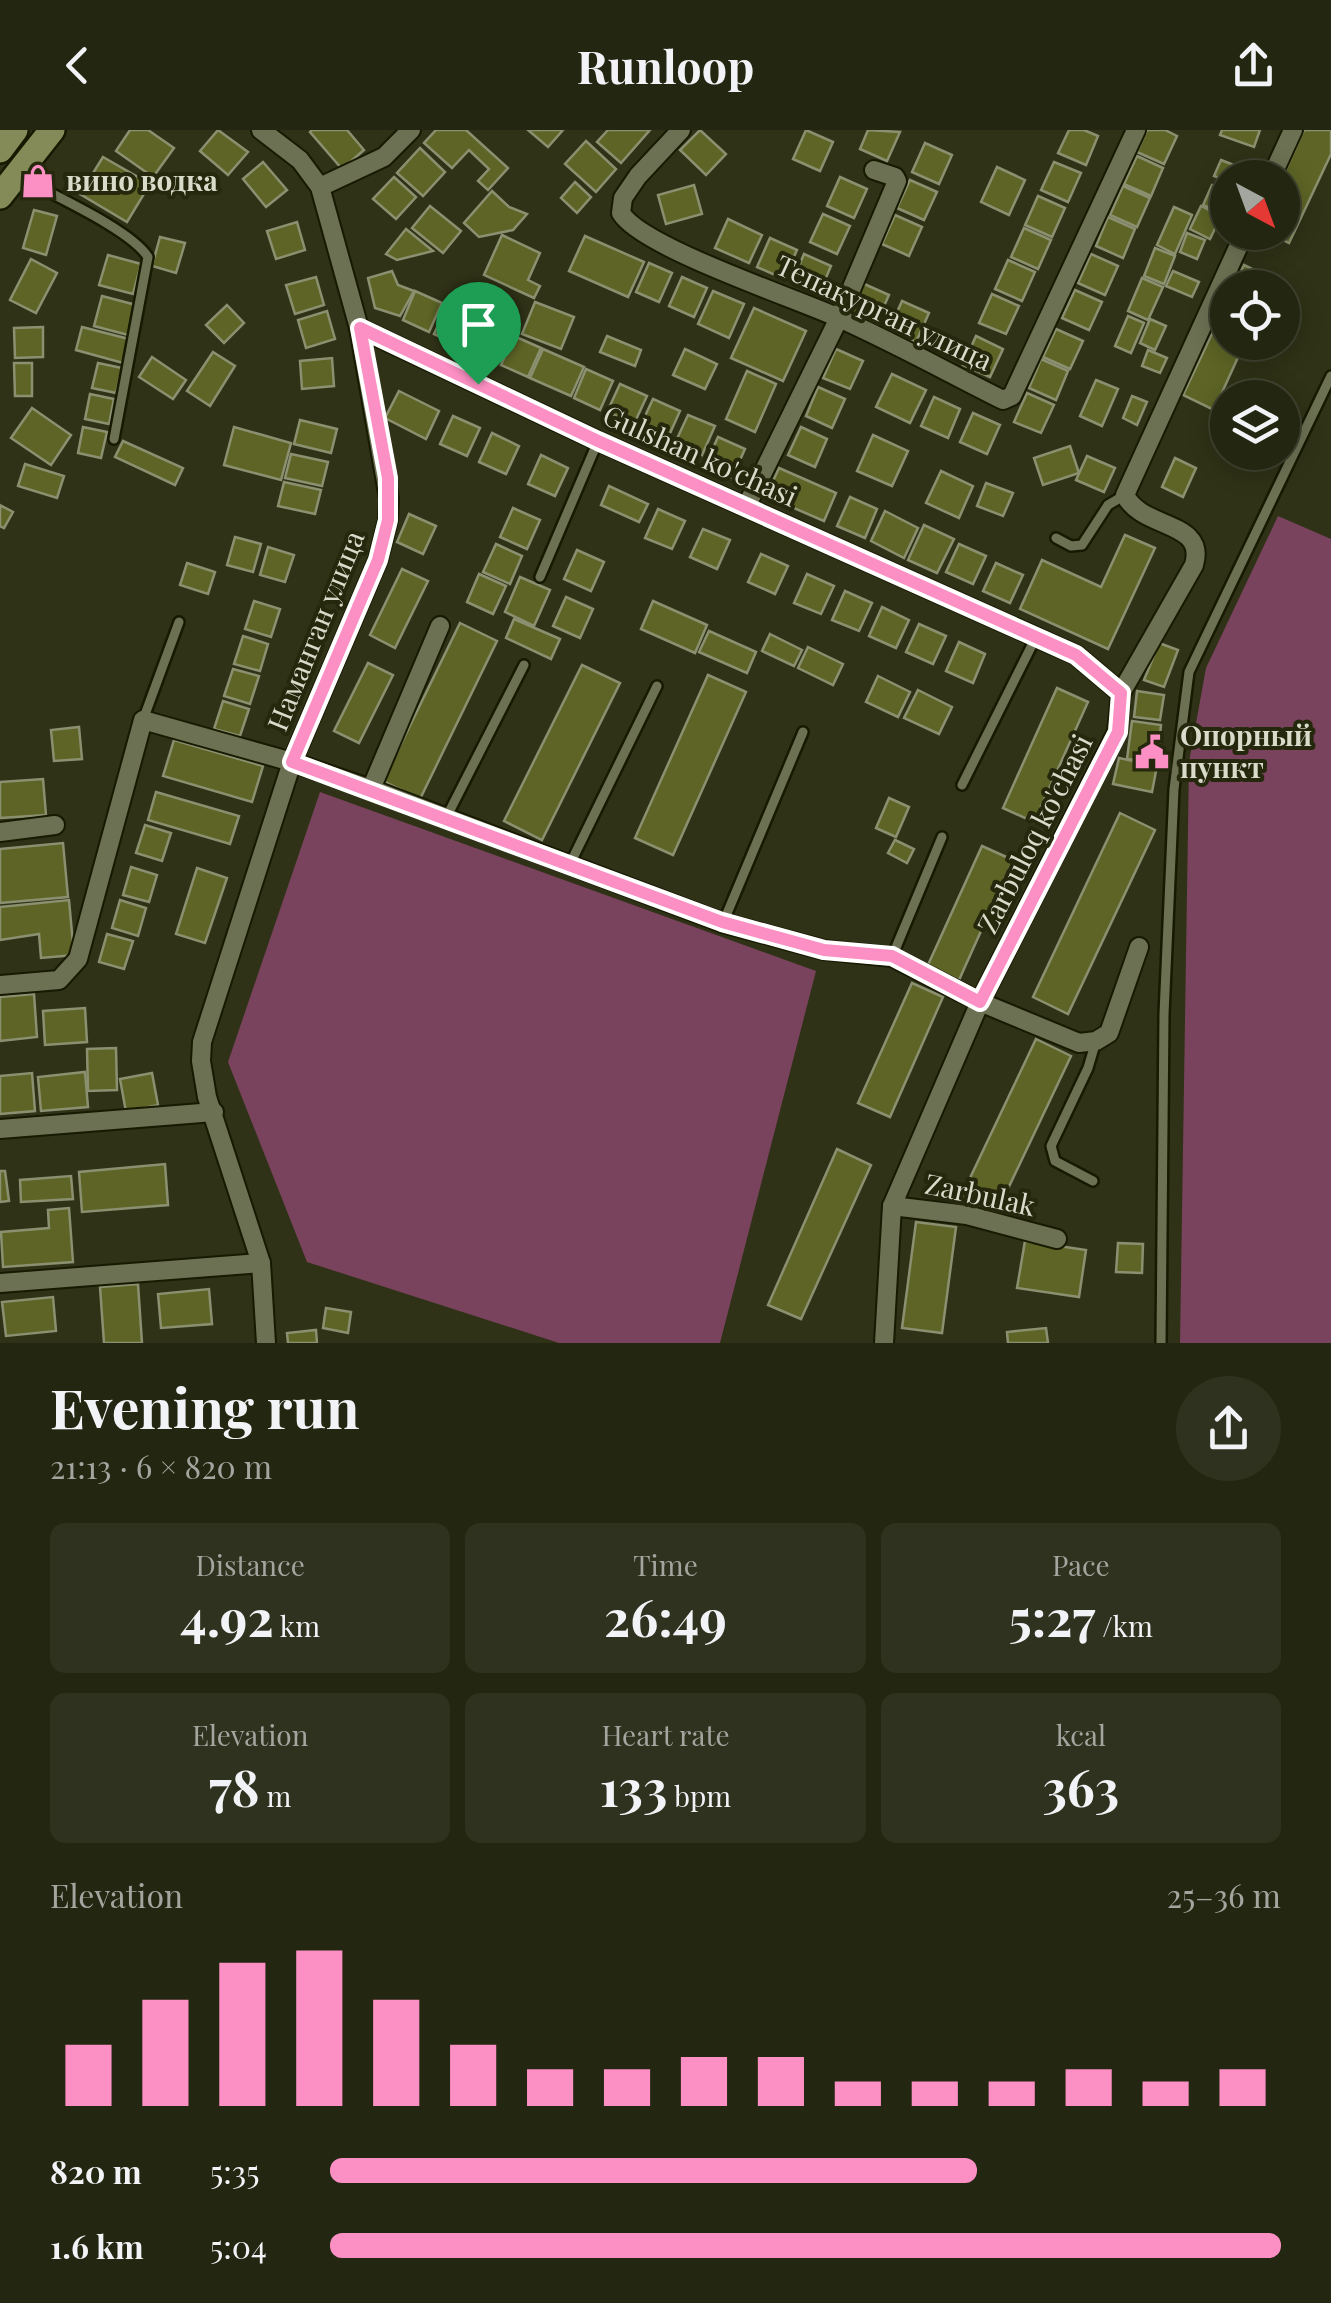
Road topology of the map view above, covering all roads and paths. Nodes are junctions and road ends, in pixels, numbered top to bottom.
1 (16, 130) edge
2 (52, 130) edge
3 (261, 130) edge
4 (411, 130) edge
5 (681, 130) edge
6 (1136, 130) edge
7 (1293, 130) edge
8 (0, 150) edge
9 (1279, 160) edge
10 (874, 170) dead end
11 (18, 176) junction
12 (320, 187) junction
13 (0, 196) edge
14 (1237, 250) edge
15 (839, 318) junction
16 (360, 328) junction
17 (1331, 376) edge
18 (114, 439) dead end
19 (598, 441) junction
20 (1125, 495) junction
21 (746, 507) junction
22 (1056, 538) dead end
23 (540, 577) dead end
24 (180, 622) dead end
25 (440, 626) dead end
26 (1036, 637) junction
27 (524, 665) dead end
28 (657, 686) dead end
29 (1121, 693) junction
30 (143, 720) junction
31 (803, 732) dead end
32 (292, 762) junction
33 (962, 785) dead end
34 (371, 789) junction
35 (446, 818) junction
36 (55, 825) dead end
37 (0, 832) edge
38 (942, 837) dead end
39 (570, 864) junction
40 (722, 922) junction
41 (1140, 947) dead end
42 (892, 956) junction
43 (0, 985) edge
44 (980, 1002) junction
45 (1096, 1041) junction
46 (214, 1112) junction
47 (0, 1129) edge
48 (1093, 1181) dead end
49 (892, 1206) junction
50 (1057, 1239) dead end
51 (261, 1263) junction
52 (0, 1283) edge
53 (266, 1343) edge
54 (884, 1343) edge
55 (1161, 1343) edge

1 - 8 main road
2 - 11 main road
3 - 12 street, Наманган улица
4 - 12 street
5 - 15 street, Тепакурган улица
6 - 15 street, Тепакурган улица
7 - 9 street
10 - 15 street
11 - 13 main road
11 - 18 lane
12 - 16 street, Наманган улица
14 - 20 street
15 - 21 street
16 - 19 street, Gulshan ko'chasi
16 - 32 street, Наманган улица
17 - 55 lane
19 - 21 street, Gulshan ko'chasi
19 - 23 lane
20 - 22 lane
20 - 29 street, Zarbuloq ko'chasi
21 - 26 street, Gulshan ko'chasi
24 - 30 lane
25 - 34 street
26 - 29 street, Gulshan ko'chasi
26 - 33 lane
27 - 35 lane
28 - 39 lane
29 - 44 street, Zarbuloq ko'chasi
30 - 32 street
30 - 43 street
31 - 40 lane
32 - 34 street
32 - 46 street, Наманган улица
34 - 35 street
35 - 39 street
36 - 37 street
38 - 42 lane
39 - 40 street
40 - 42 street
41 - 45 street
42 - 44 street
44 - 45 street
44 - 49 street, Zarbuloq ko'chasi
45 - 48 lane
46 - 47 street
46 - 51 street, Наманган улица
49 - 50 street, Zarbulak
49 - 54 street, Zarbuloq ko'chasi
51 - 52 street
51 - 53 street, Наманган улица

